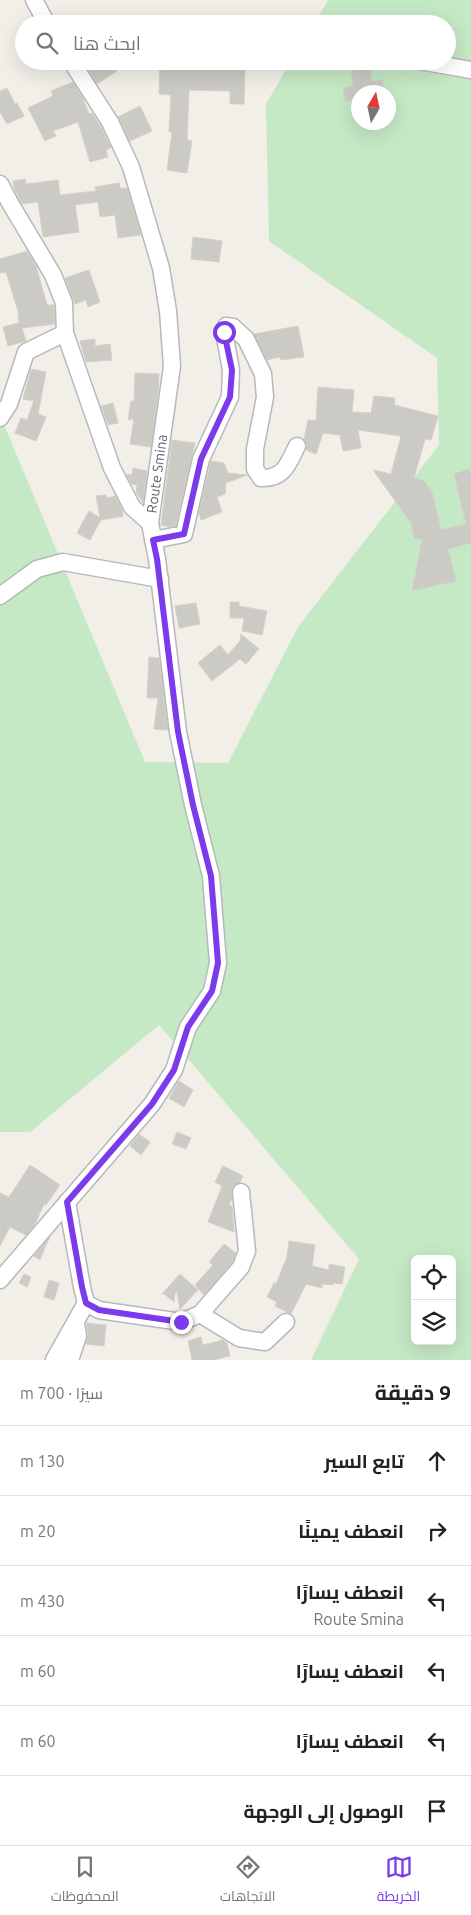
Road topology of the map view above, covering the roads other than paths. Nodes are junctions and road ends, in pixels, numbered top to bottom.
1 (34, 0) edge
2 (42, 15) edge
3 (456, 67) edge
4 (77, 70) edge
5 (471, 70) edge
6 (0, 184) edge
7 (65, 333) junction
8 (0, 418) edge
9 (297, 446) dead end
10 (150, 523) junction
11 (153, 540) junction
12 (160, 579) junction
13 (0, 596) edge
14 (241, 1192) dead end
15 (67, 1202) junction
16 (0, 1280) edge
17 (86, 1303) junction
18 (200, 1314) junction
19 (286, 1322) dead end
20 (75, 1323) junction
21 (54, 1360) edge
22 (70, 1360) edge

1 - 2 street
3 - 5 street
4 - 10 street, Route Smina
6 - 7 street
7 - 8 street
7 - 10 street
9 - 11 street
10 - 11 street, Route Smina
11 - 12 street, Route Smina
12 - 13 street
12 - 15 street, Route Smina
14 - 18 street
15 - 16 street, Route Smina
15 - 17 street
17 - 18 street
17 - 20 street
18 - 19 street
20 - 21 street
20 - 22 street

